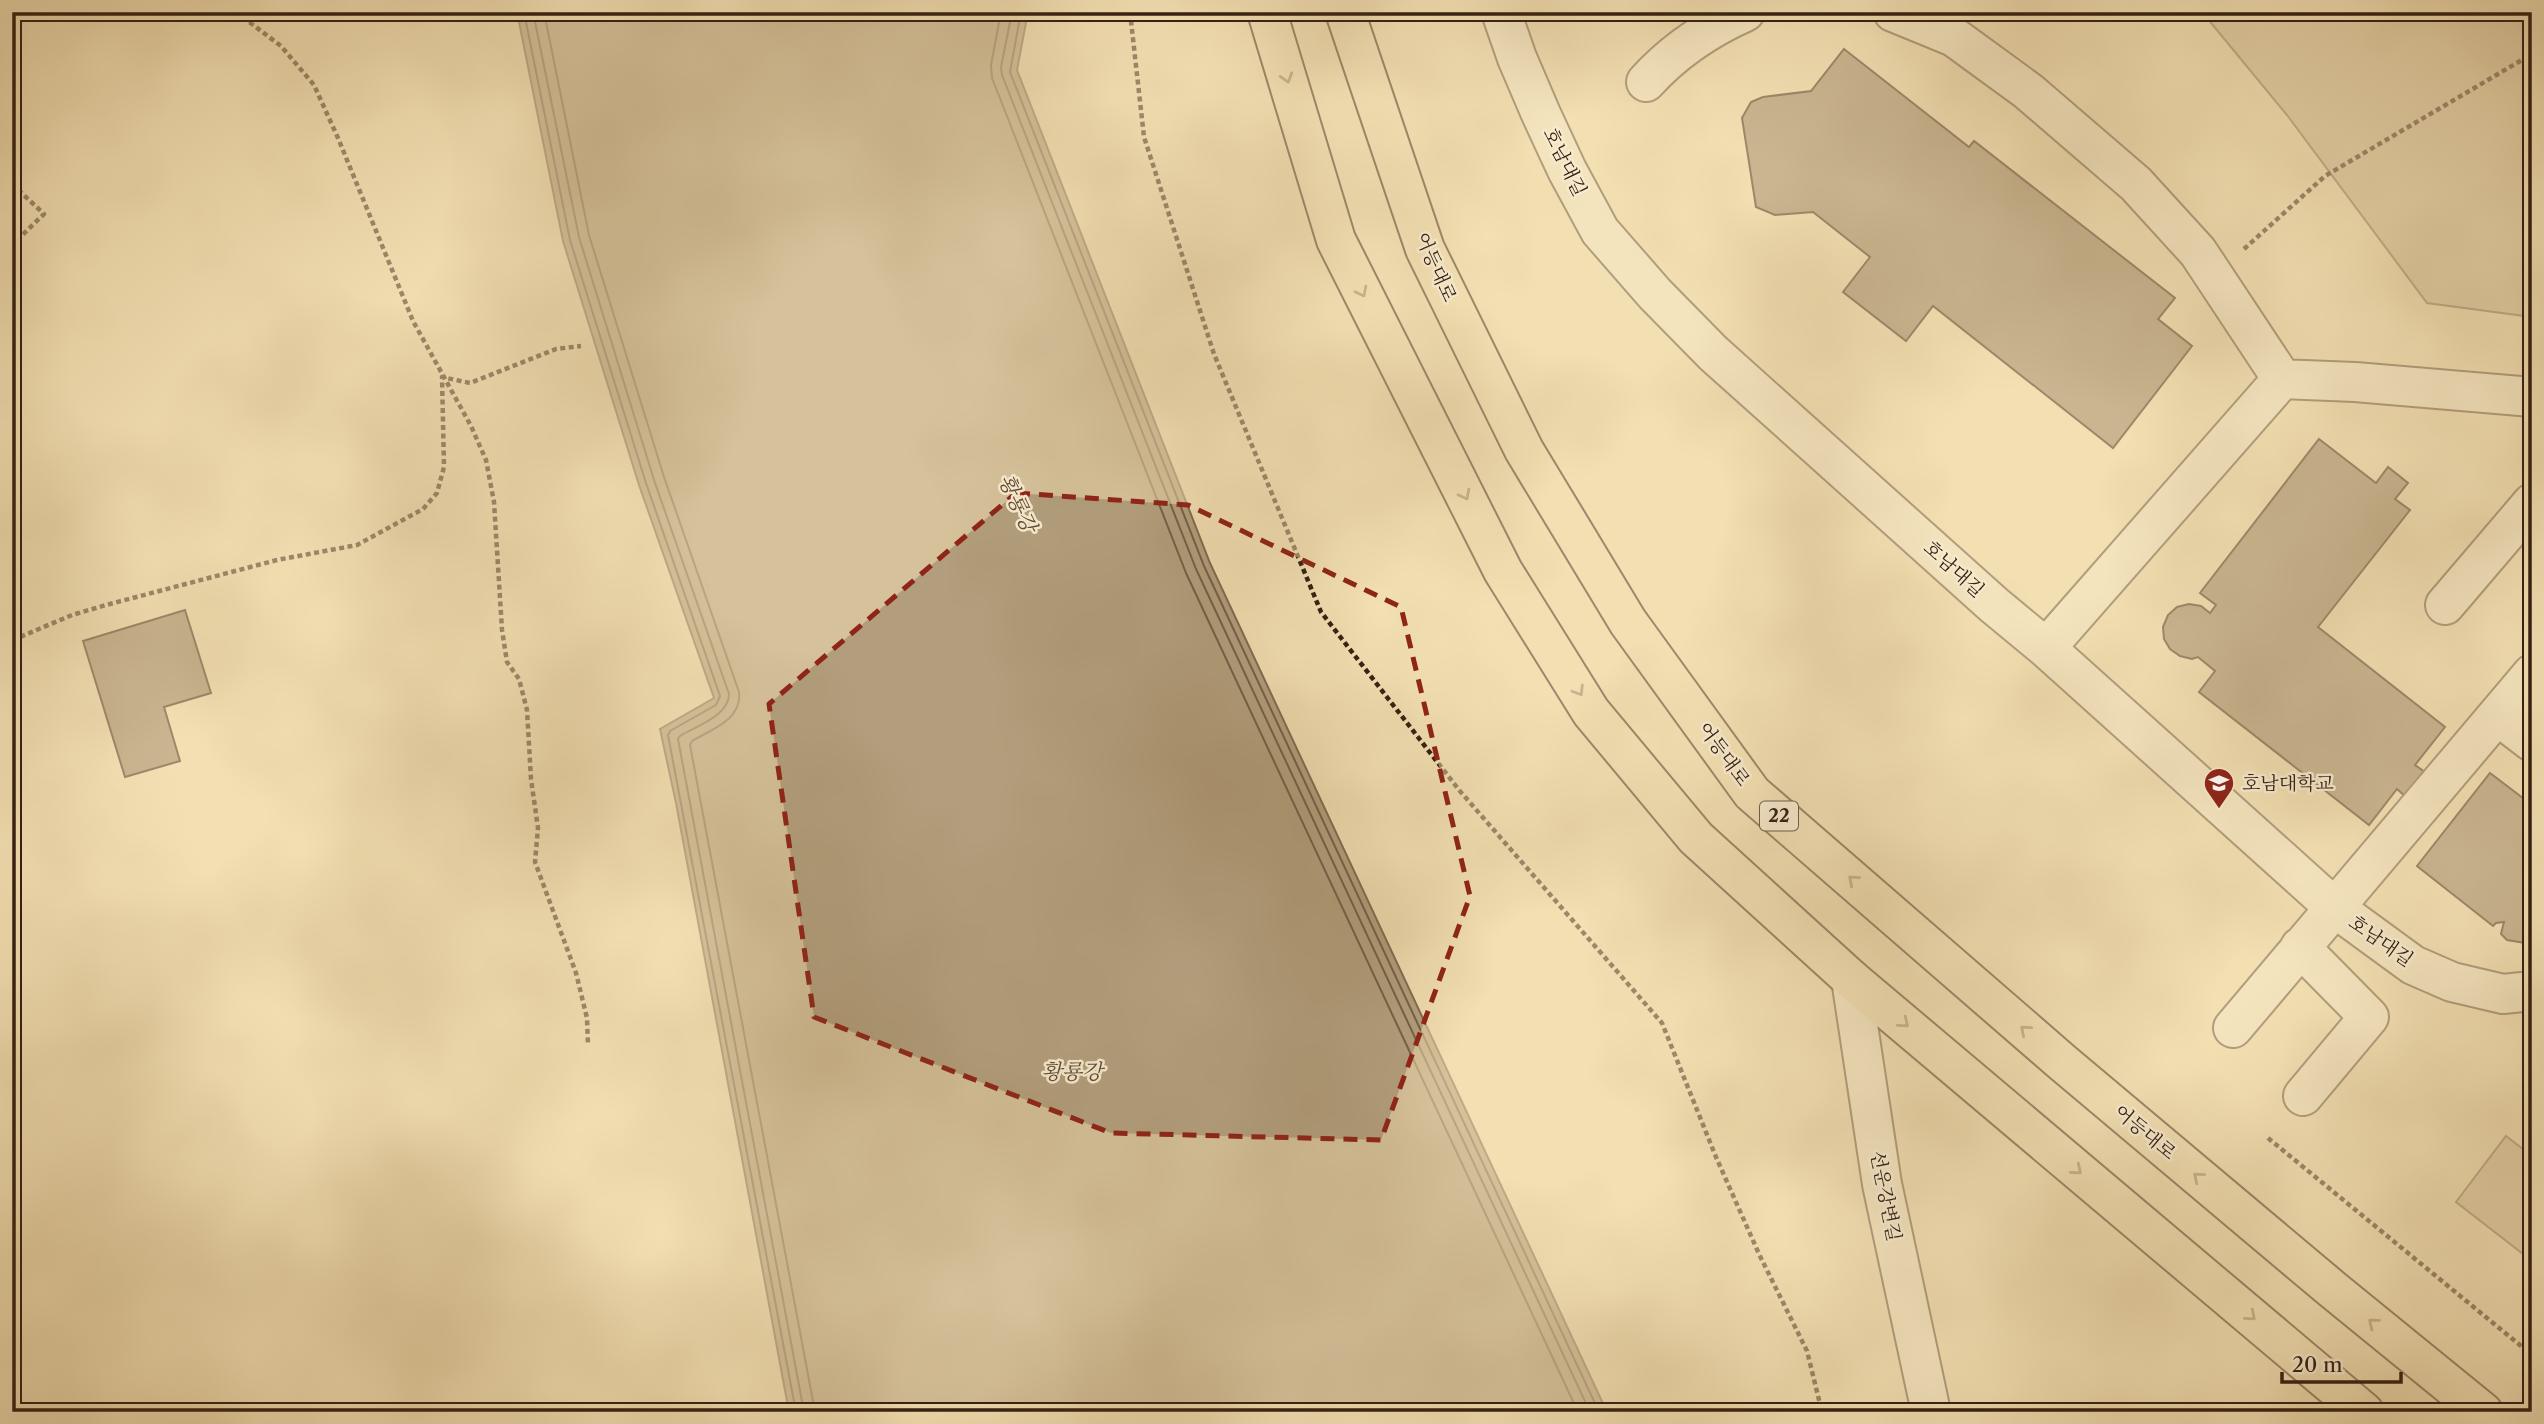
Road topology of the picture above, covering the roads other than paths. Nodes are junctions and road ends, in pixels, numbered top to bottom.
1 (1267, 12) edge
2 (1345, 12) edge
3 (1501, 12) edge
4 (1745, 12) edge
5 (1894, 12) edge
6 (1646, 82) dead end
7 (2282, 379) junction
8 (2532, 397) edge
9 (2532, 503) edge
10 (2445, 605) dead end
11 (2046, 648) junction
12 (2532, 674) edge
13 (2498, 716) junction
14 (2532, 742) edge
15 (2334, 908) junction
16 (2300, 947) junction
17 (1851, 979) junction
18 (2532, 991) edge
19 (2233, 1028) dead end
20 (2303, 1096) dead end
21 (1931, 1412) edge
22 (2364, 1412) edge
23 (2483, 1412) edge

1 -> 17 main road
23 -> 2 main road, 어등대로 / 22
3 - 11 lane, 호남대길
4 - 6 lane
5 - 7 lane
7 - 8 lane
7 - 11 lane
9 - 10 lane
11 - 15 lane, 호남대길
12 - 13 lane
13 - 14 lane
13 - 15 lane
15 - 16 lane
15 - 18 lane, 호남대길
16 - 19 lane
16 - 20 lane
17 - 21 lane, 선운강변길
17 -> 22 main road

